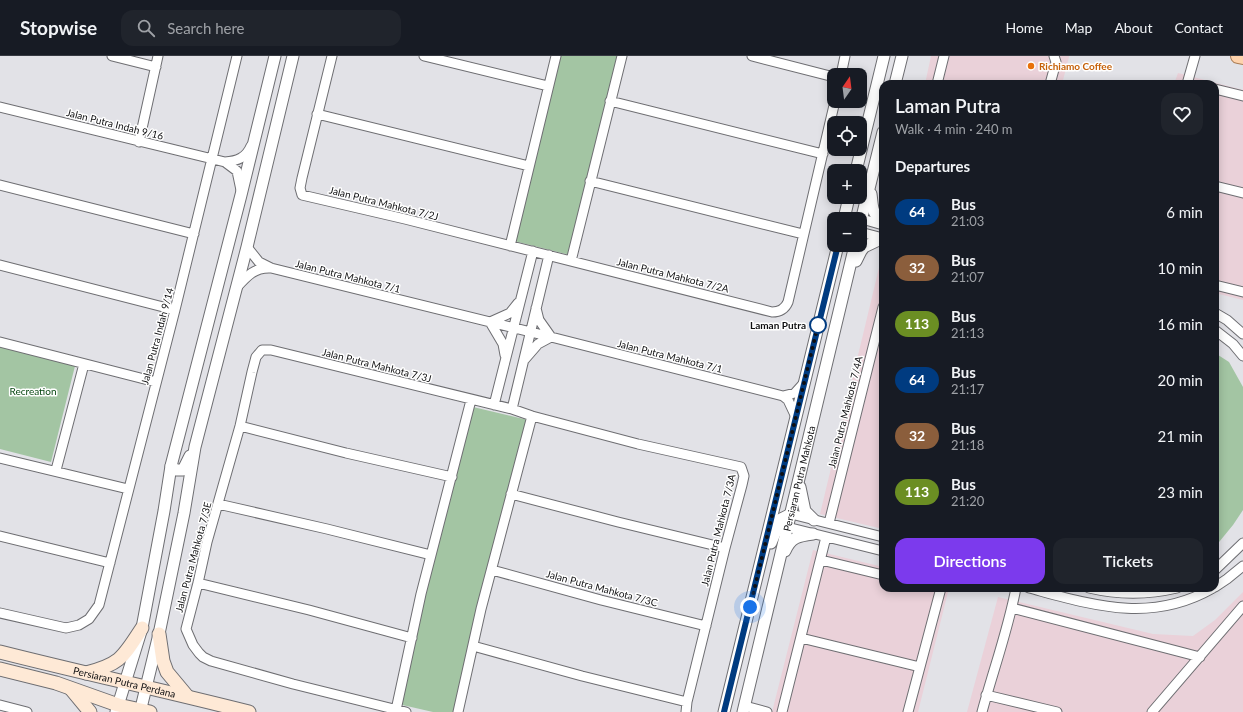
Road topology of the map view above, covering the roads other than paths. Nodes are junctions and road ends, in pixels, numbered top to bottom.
1 (112, 56) edge
2 (158, 56) edge
3 (237, 56) edge
4 (275, 56) edge
5 (332, 56) edge
6 (424, 56) edge
7 (556, 56) edge
8 (622, 56) edge
9 (752, 56) edge
10 (845, 56) edge
11 (884, 56) edge
12 (902, 56) edge
13 (944, 56) edge
14 (1054, 56) edge
15 (1195, 56) edge
16 (1238, 56) edge
17 (1243, 57) edge
18 (292, 60) edge
19 (156, 67) junction
20 (842, 68) edge
21 (827, 75) edge
22 (269, 79) junction
23 (896, 80) edge
24 (938, 80) edge
25 (1051, 80) edge
26 (1190, 80) edge
27 (548, 86) junction
28 (1219, 90) edge
29 (1243, 96) edge
30 (610, 101) junction
31 (0, 107) edge
32 (833, 108) edge
33 (317, 114) junction
34 (254, 140) junction
35 (139, 142) junction
36 (879, 149) edge
37 (823, 154) junction
38 (212, 159) junction
39 (225, 162) junction
40 (858, 164) edge
41 (529, 166) junction
42 (590, 181) junction
43 (0, 185) edge
44 (870, 186) junction
45 (1219, 187) edge
46 (1243, 193) edge
47 (241, 195) junction
48 (861, 212) edge
49 (879, 219) edge
50 (867, 222) edge
51 (879, 223) edge
52 (194, 234) junction
53 (803, 234) junction
54 (867, 234) edge
55 (879, 237) edge
56 (879, 240) edge
57 (510, 246) junction
58 (247, 247) junction
59 (836, 252) edge
60 (842, 252) edge
61 (853, 252) edge
62 (541, 253) junction
63 (571, 261) junction
64 (0, 265) edge
65 (833, 265) junction
66 (271, 268) junction
67 (850, 268) junction
68 (1219, 286) edge
69 (237, 287) junction
70 (1243, 292) edge
71 (519, 302) junction
72 (536, 305) junction
73 (175, 310) junction
74 (1219, 315) edge
75 (490, 322) junction
76 (879, 323) edge
77 (513, 328) junction
78 (530, 332) junction
79 (1219, 333) edge
80 (1243, 334) edge
81 (551, 337) junction
82 (0, 342) edge
83 (1243, 356) edge
84 (505, 361) junction
85 (523, 362) junction
86 (84, 364) junction
87 (252, 372) joint
88 (156, 382) junction
89 (805, 382) junction
90 (783, 396) junction
91 (471, 400) junction
92 (494, 405) junction
93 (512, 409) junction
94 (532, 416) junction
95 (796, 417) junction
96 (240, 426) junction
97 (196, 447) junction
98 (0, 458) edge
99 (171, 466) junction
100 (784, 466) junction
101 (56, 470) junction
102 (452, 477) junction
103 (799, 479) junction
104 (128, 489) junction
105 (511, 494) junction
106 (218, 504) junction
107 (786, 520) junction
108 (814, 520) junction
109 (829, 523) junction
110 (812, 534) junction
111 (879, 535) edge
112 (0, 536) edge
113 (826, 537) junction
114 (1243, 543) edge
115 (725, 548) junction
116 (879, 550) edge
117 (1234, 552) junction
118 (431, 555) junction
119 (821, 560) junction
120 (1243, 560) edge
121 (110, 563) junction
122 (778, 566) junction
123 (1219, 566) edge
124 (1243, 566) edge
125 (492, 570) junction
126 (758, 571) junction
127 (879, 574) edge
128 (198, 584) junction
129 (1219, 584) edge
130 (937, 592) edge
131 (1015, 592) edge
132 (1044, 592) edge
133 (1117, 592) edge
134 (1157, 592) edge
135 (1204, 592) edge
136 (1243, 606) edge
137 (1012, 608) junction
138 (0, 613) edge
139 (706, 626) junction
140 (142, 628) junction
141 (159, 634) junction
142 (412, 638) junction
143 (801, 638) junction
144 (473, 646) junction
145 (0, 652) edge
146 (1200, 657) junction
147 (920, 667) junction
148 (0, 669) edge
149 (84, 674) junction
150 (56, 683) junction
151 (125, 683) junction
152 (146, 688) junction
153 (986, 695) junction
154 (187, 696) junction
155 (687, 702) junction
156 (0, 705) edge
157 (117, 708) edge
158 (744, 709) edge
159 (396, 710) junction
160 (143, 711) edge
161 (28, 712) edge
162 (90, 712) edge
163 (249, 712) edge
164 (406, 712) edge
165 (458, 712) edge
166 (686, 712) edge
167 (724, 712) edge
168 (768, 712) edge
169 (782, 712) edge
170 (908, 712) edge
171 (982, 712) edge
172 (1057, 712) edge
173 (1152, 712) edge

1 - 19 street
2 - 19 street
3 - 38 street, Jalan Putra Indah 9/14
4 - 22 street
5 - 33 street
6 - 27 street
7 - 27 street
8 - 30 street
9 - 21 street
10 - 20 street
11 - 40 street
12 - 23 street
13 - 24 street
14 - 25 street
15 - 26 street
16 - 17 main road
18 - 22 street
18 - 58 street
19 - 35 street
22 - 34 street
27 - 41 street
28 - 29 street
30 - 37 street
30 - 42 street
31 - 35 street, Jalan Putra Indah 9/16
32 - 37 street
33 - 41 street
33 - 57 street, Jalan Putra Mahkota 7/2J
34 - 39 street
34 - 47 street
35 - 38 street, Jalan Putra Indah 9/16
36 - 44 street
37 - 53 street
38 - 39 street, Jalan Putra Indah 9/16
38 - 52 street, Jalan Putra Indah 9/14
39 - 47 street
41 - 57 street
42 - 53 street
42 - 63 street
43 - 52 street
44 - 48 street
44 - 49 street
45 - 46 street
47 - 99 street
50 - 51 street
52 - 73 street, Jalan Putra Indah 9/14
53 - 63 street, Jalan Putra Mahkota 7/2A
54 - 55 street
56 - 67 street
57 - 62 street, Jalan Putra Mahkota 7/2J
58 - 66 street, Jalan Putra Mahkota 7/1
58 - 69 street
59 - 65 street, Persiaran Putra Mahkota
60 - 65 street
61 - 67 street, Persiaran Putra Mahkota
62 - 63 street, Jalan Putra Mahkota 7/2A
62 - 71 street
62 - 72 street
64 - 73 street
65 - 89 street, Persiaran Putra Mahkota
66 - 69 street, Jalan Putra Mahkota 7/1
66 - 75 street, Jalan Putra Mahkota 7/1
67 - 103 street, Persiaran Putra Mahkota
68 - 70 street
69 - 97 street
71 - 75 street
71 - 77 street
72 - 78 street
72 - 81 street
73 - 88 street, Jalan Putra Indah 9/14
74 - 80 street
75 - 77 street, Jalan Putra Mahkota 7/1
75 - 84 street
76 - 109 street, Jalan Putra Mahkota 7/4A
77 - 78 street, Jalan Putra Mahkota 7/1
77 - 84 street
78 - 81 street, Jalan Putra Mahkota 7/1
78 - 85 street
79 - 83 street
81 - 85 street
81 - 90 street, Jalan Putra Mahkota 7/1
82 - 86 street
84 - 92 street
85 - 93 street
86 - 88 street
86 - 101 street
87 - 91 street, Jalan Putra Mahkota 7/3J
87 - 96 street, Jalan Putra Mahkota 7/3E
88 - 104 street, Jalan Putra Indah 9/14
89 - 90 street
89 - 95 street, Persiaran Putra Mahkota
90 - 95 street
91 - 92 street, Jalan Putra Mahkota 7/3J
91 - 102 street
92 - 93 street, Jalan Putra Mahkota 7/3J
93 - 94 street, Jalan Putra Mahkota 7/3A
94 - 105 street
94 - 115 street, Jalan Putra Mahkota 7/3A
95 - 100 street, Persiaran Putra Mahkota
96 - 102 street
96 - 106 street, Jalan Putra Mahkota 7/3E
97 - 99 street
97 - 141 street
98 - 101 street
99 - 140 street
100 - 107 street
100 - 126 street, Persiaran Putra Mahkota
101 - 104 street
102 - 118 street
103 - 107 street, Persiaran Putra Mahkota
103 - 108 street
104 - 121 street, Jalan Putra Indah 9/14
105 - 115 street
105 - 125 street
106 - 118 street
106 - 128 street, Jalan Putra Mahkota 7/3E
107 - 108 street
107 - 110 street
107 - 122 street, Persiaran Putra Mahkota
107 - 126 street
108 - 109 street
109 - 111 street
110 - 113 street
110 - 122 street
112 - 121 street
113 - 116 street
113 - 119 street
114 - 117 street
115 - 139 street, Jalan Putra Mahkota 7/3A
117 - 120 street
117 - 123 street
118 - 142 street
119 - 127 street
119 - 143 street
121 - 138 street, Jalan Putra Indah 9/14
122 - 158 street, Persiaran Putra Mahkota
124 - 129 street
125 - 139 street, Jalan Putra Mahkota 7/3C
125 - 144 street
126 - 167 street, Persiaran Putra Mahkota
128 - 142 street
128 - 159 street, Jalan Putra Mahkota 7/3E
130 - 147 street
131 - 137 street
132 - 135 street
133 - 134 street
136 - 146 street
137 - 146 street
137 - 153 street
139 - 155 street, Jalan Putra Mahkota 7/3A
140 - 149 main road
140 - 151 street
141 - 152 street
141 - 154 main road
142 - 159 street
143 - 147 street
143 - 169 street
144 - 155 street
144 - 165 street
145 - 149 main road, Persiaran Putra Perdana
146 - 173 street
147 - 170 street
148 - 150 main road, Persiaran Putra Perdana
149 - 151 main road, Persiaran Putra Perdana
150 - 157 main road, Persiaran Putra Perdana
150 - 162 main road
151 - 152 main road, Persiaran Putra Perdana
151 - 157 street
152 - 154 main road, Persiaran Putra Perdana
152 - 160 street
153 - 171 street
153 - 172 street
154 - 163 main road, Persiaran Putra Perdana
155 - 166 street, Jalan Putra Mahkota 7/3A
156 - 161 street
157 - 160 main road, Persiaran Putra Perdana
158 - 168 street
159 - 164 street, Jalan Putra Mahkota 7/3E

